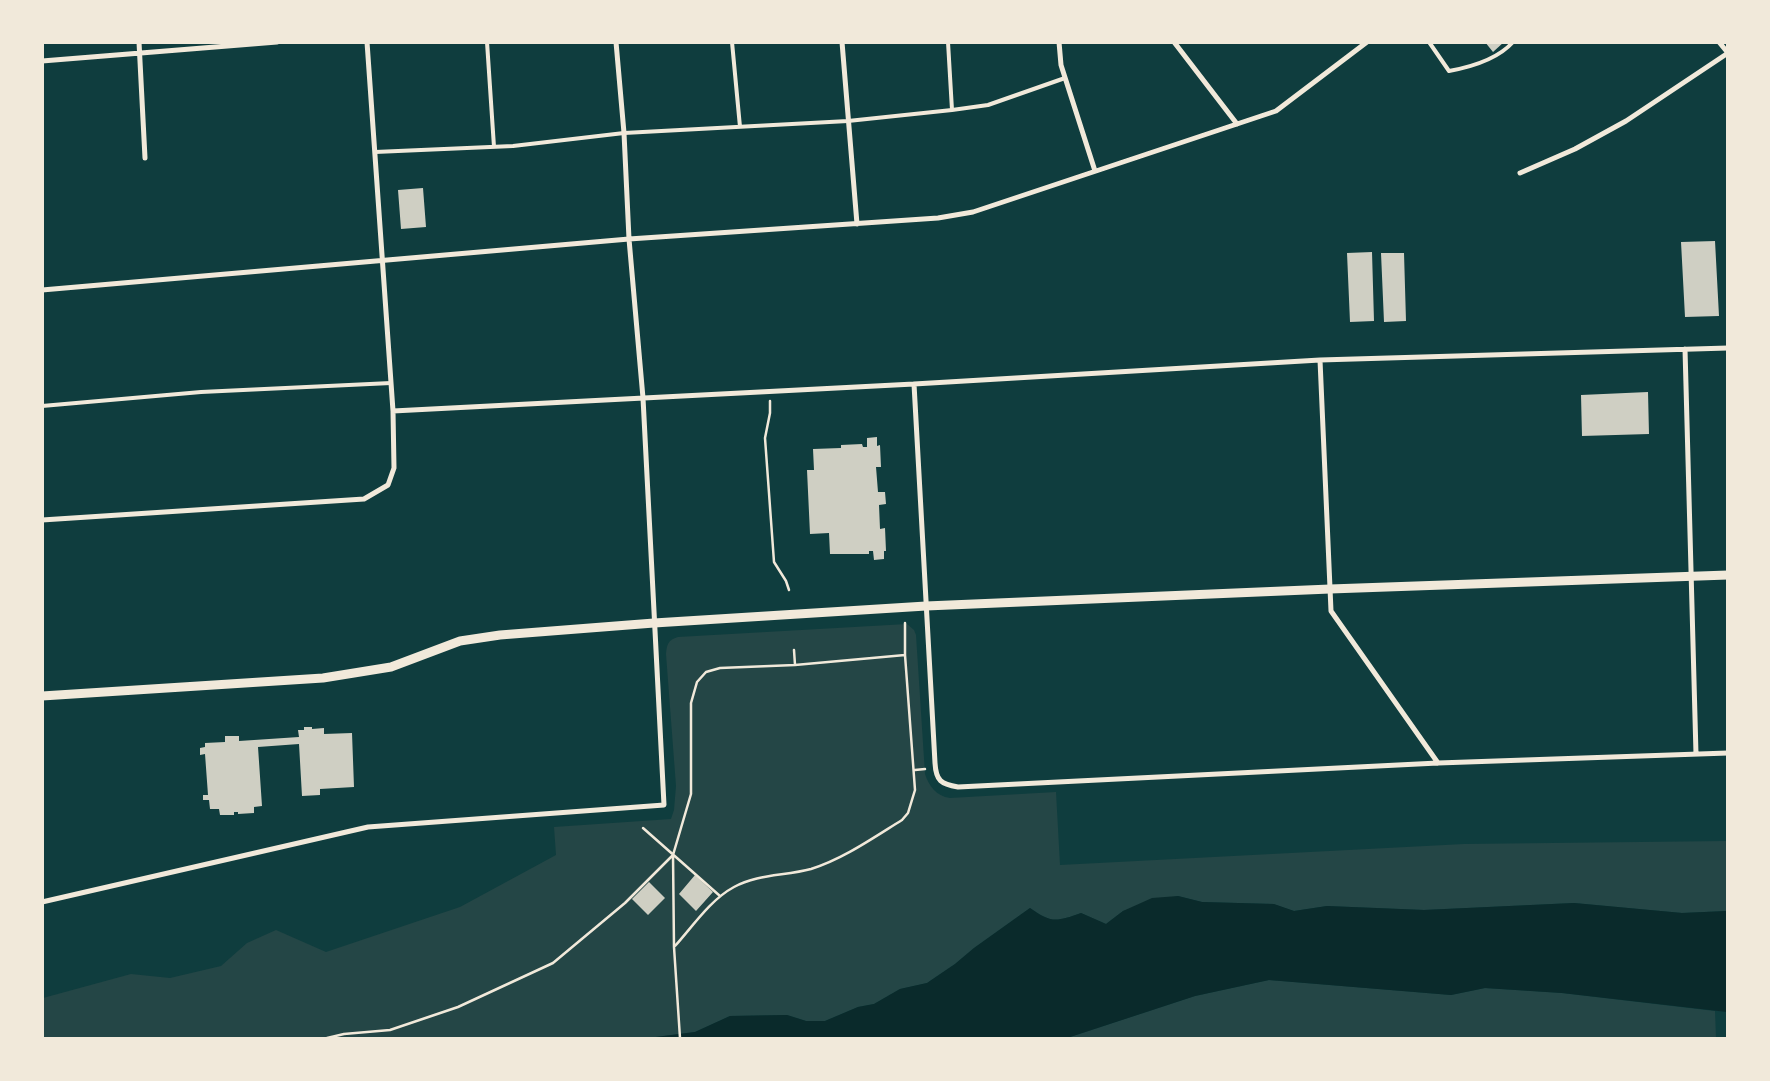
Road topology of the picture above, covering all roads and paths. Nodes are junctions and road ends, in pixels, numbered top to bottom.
1 (139, 42) edge
2 (278, 42) edge
3 (367, 42) edge
4 (486, 42) edge
5 (616, 42) edge
6 (732, 42) edge
7 (842, 42) edge
8 (948, 42) edge
9 (1059, 42) edge
10 (1174, 42) edge
11 (1367, 42) edge
12 (1429, 42) edge
13 (1513, 42) edge
14 (1719, 42) edge
15 (1727, 53) edge
16 (140, 54) junction
17 (42, 61) edge
18 (1065, 78) junction
19 (952, 110) junction
20 (848, 121) junction
21 (1237, 124) junction
22 (740, 127) junction
23 (624, 133) junction
24 (494, 147) junction
25 (375, 152) junction
26 (145, 158) dead end
27 (1095, 171) junction
28 (1520, 173) dead end
29 (857, 224) junction
30 (629, 239) junction
31 (383, 260) junction
32 (42, 290) edge
33 (1728, 348) edge
34 (1685, 349) junction
35 (1320, 360) junction
36 (391, 383) junction
37 (914, 384) junction
38 (769, 392) junction
39 (643, 398) junction
40 (42, 406) edge
41 (393, 411) junction
42 (42, 520) edge
43 (1728, 575) edge
44 (1691, 576) junction
45 (1330, 589) junction
46 (789, 590) dead end
47 (926, 606) junction
48 (654, 623) junction
49 (905, 623) dead end
50 (794, 650) dead end
51 (905, 655) junction
52 (795, 664) junction
53 (42, 696) edge
54 (1728, 753) edge
55 (1696, 754) junction
56 (1438, 763) junction
57 (925, 769) dead end
58 (915, 770) junction
59 (643, 828) dead end
60 (673, 855) junction
61 (720, 896) junction
62 (42, 902) edge
63 (674, 949) junction
64 (327, 1038) edge
65 (680, 1038) edge

1 - 16 street
2 - 16 street
3 - 25 street
4 - 24 lane
5 - 23 street
6 - 22 lane
7 - 20 street
8 - 19 lane
9 - 18 street
10 - 21 street
11 - 21 street
12 - 13 lane
14 - 15 street
15 - 28 street
16 - 17 street
16 - 26 street
18 - 19 lane
18 - 27 street
19 - 20 lane
20 - 22 lane
20 - 29 street
21 - 27 street
22 - 23 lane
23 - 24 lane
23 - 30 street
24 - 25 lane
25 - 31 street
27 - 29 street
29 - 30 street
30 - 31 street
30 - 39 street
31 - 32 street
31 - 36 street
33 - 34 street
34 - 35 street
34 - 44 street
35 - 37 street
35 - 45 street
36 - 40 lane
36 - 41 street
37 - 38 street
37 - 47 street
38 - 39 street
38 - 46 path
39 - 41 street
39 - 48 street
41 - 42 street
43 - 44 street
44 - 45 street
44 - 55 street
45 - 47 street
45 - 56 street
47 - 48 street
47 - 56 street
48 - 53 street
48 - 62 street
49 - 51 path
50 - 52 path
51 - 52 path
51 - 58 path
52 - 60 path
54 - 55 street
55 - 56 street
57 - 58 path
58 - 61 path
59 - 60 path
60 - 61 path
60 - 63 path
60 - 64 path
61 - 63 path
63 - 65 path

